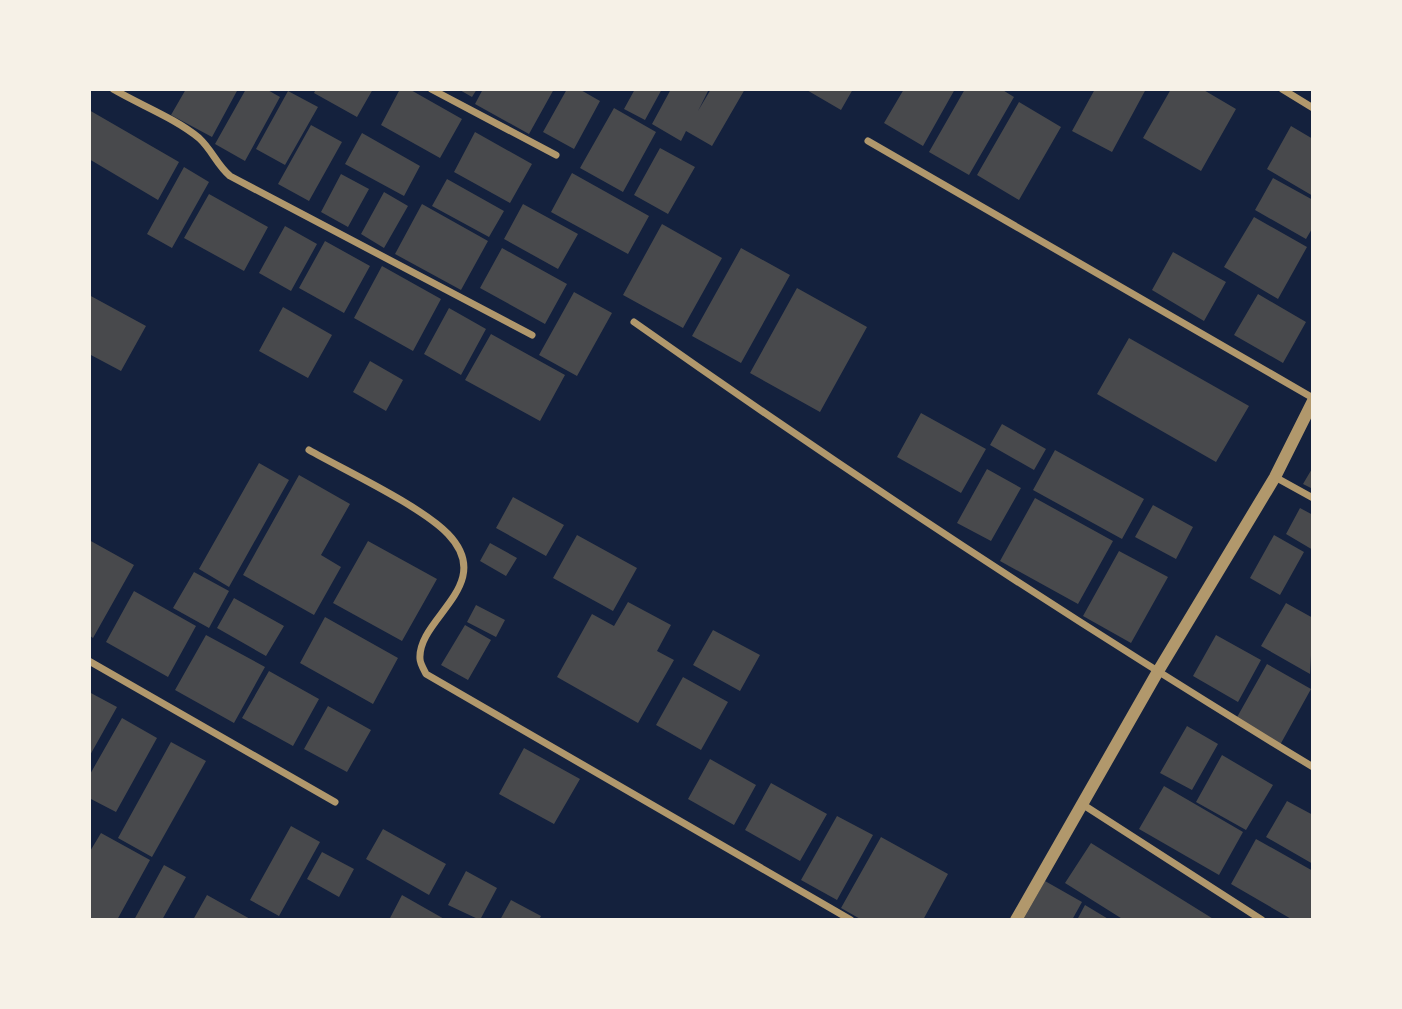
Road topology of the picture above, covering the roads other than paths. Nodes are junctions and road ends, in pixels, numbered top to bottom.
1 (113, 89) edge
2 (431, 89) edge
3 (1282, 89) edge
4 (1313, 108) edge
5 (868, 141) dead end
6 (556, 155) dead end
7 (634, 323) dead end
8 (532, 335) dead end
9 (1313, 399) edge
10 (309, 450) dead end
11 (1275, 477) junction
12 (1313, 498) edge
13 (89, 661) edge
14 (1157, 673) junction
15 (1313, 767) edge
16 (335, 802) dead end
17 (1082, 804) junction
18 (851, 920) edge
19 (1016, 920) edge
20 (1262, 920) edge

1 - 8 street
2 - 6 street
3 - 4 street
5 - 9 street
7 - 14 street
9 - 11 street
10 - 18 street
11 - 12 street
11 - 14 street
13 - 16 street
14 - 15 street
14 - 17 street
17 - 19 street
17 - 20 street

